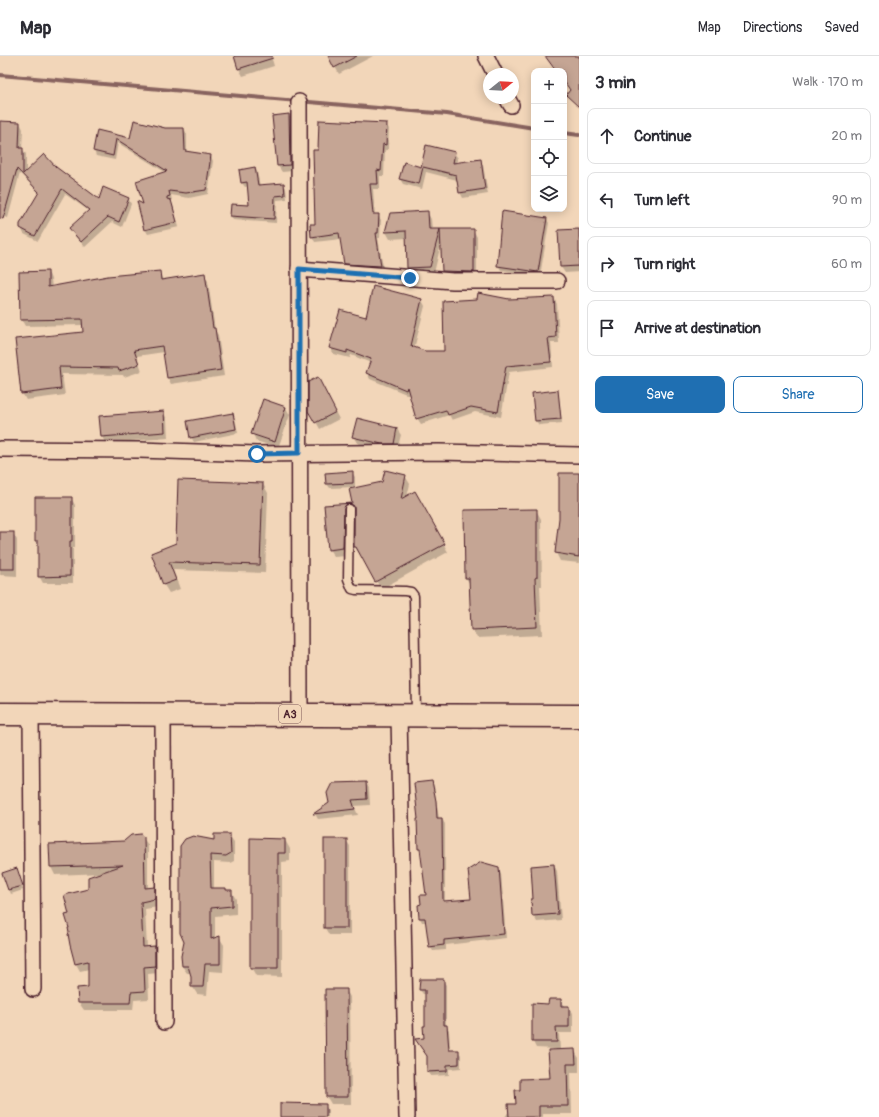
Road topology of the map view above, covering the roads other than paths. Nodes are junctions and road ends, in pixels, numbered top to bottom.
1 (486, 56) edge
2 (492, 68) edge
3 (299, 102) dead end
4 (299, 269) junction
5 (557, 281) dead end
6 (0, 449) edge
7 (299, 453) junction
8 (579, 455) edge
9 (349, 509) dead end
10 (0, 714) edge
11 (31, 714) junction
12 (163, 714) junction
13 (300, 714) junction
14 (407, 715) junction
15 (579, 716) edge
16 (33, 989) dead end
17 (164, 1022) dead end
18 (407, 1117) edge

1 - 2 street
3 - 4 street
4 - 5 street
4 - 7 street
6 - 7 street
7 - 8 street
7 - 13 street
9 - 14 lane
10 - 11 highway, A3
11 - 12 highway, A3
11 - 16 street
12 - 13 highway, A3
12 - 17 street
13 - 14 highway, A3
14 - 15 highway, A3
14 - 18 street

